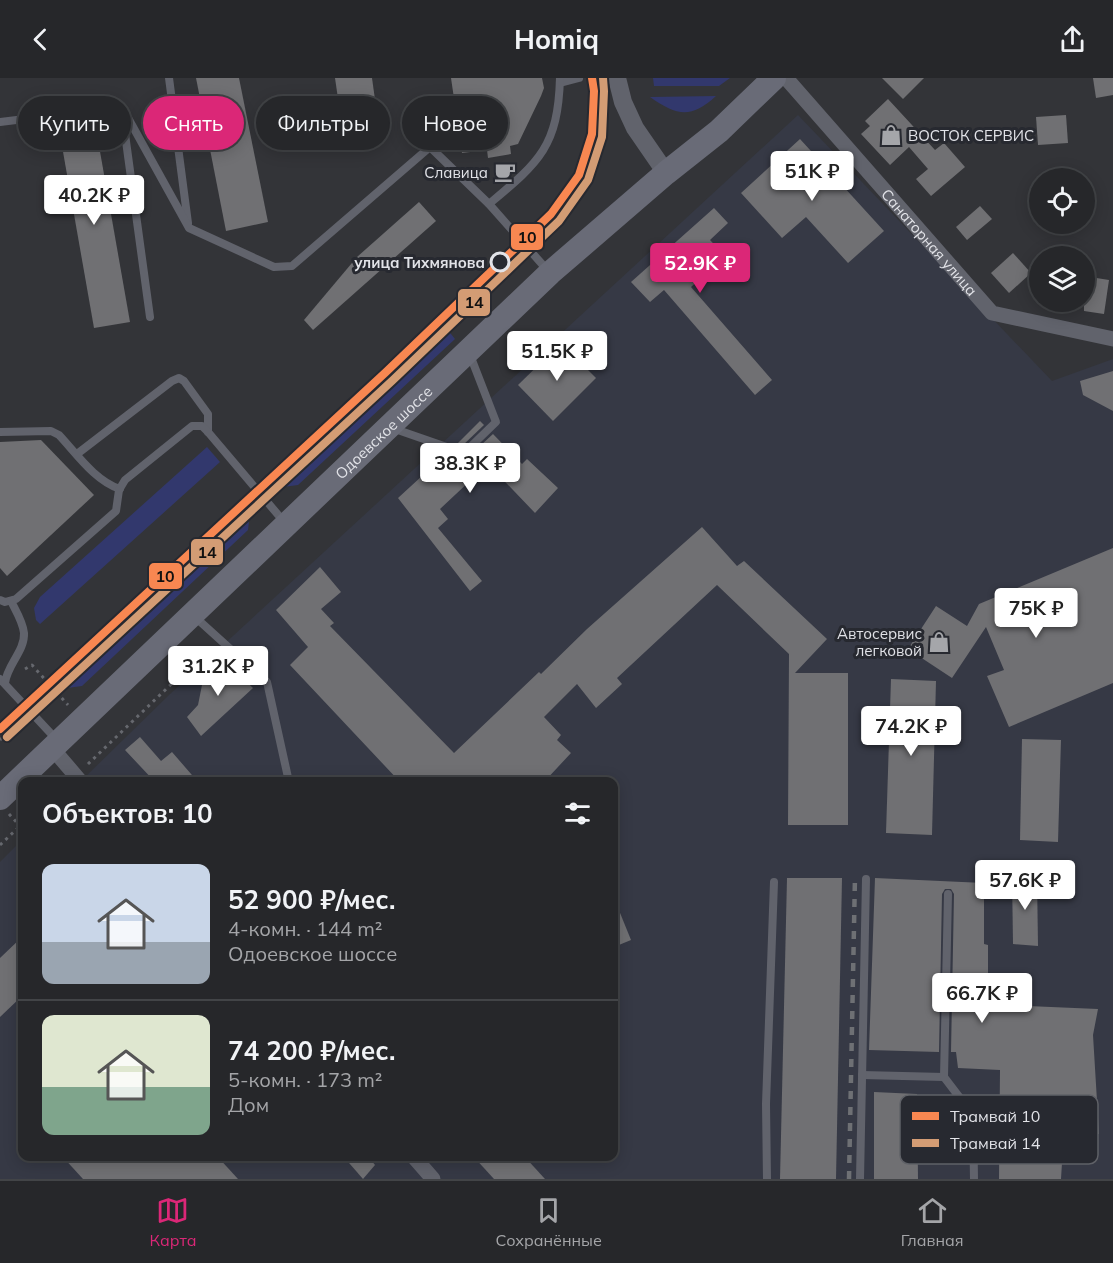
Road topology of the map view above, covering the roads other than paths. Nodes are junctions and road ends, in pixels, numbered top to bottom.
1 (169, 78) edge
2 (579, 78) edge
3 (617, 78) edge
4 (774, 78) edge
5 (786, 78) edge
6 (560, 80) edge
7 (18, 120) edge
8 (0, 122) edge
9 (131, 123) edge
10 (128, 150) edge
11 (666, 173) junction
12 (489, 204) junction
13 (189, 228) junction
14 (550, 273) junction
15 (150, 317) dead end
16 (1113, 339) edge
17 (468, 350) junction
18 (388, 427) junction
19 (0, 432) edge
20 (208, 432) junction
21 (77, 454) junction
22 (120, 489) junction
23 (286, 524) junction
24 (0, 600) edge
25 (11, 601) junction
26 (192, 614) junction
27 (2, 681) edge
28 (55, 745) junction
29 (22, 777) edge
30 (77, 777) edge
31 (288, 777) edge
32 (18, 781) edge
33 (0, 798) edge
34 (866, 879) dead end
35 (774, 882) dead end
36 (948, 894) dead end
37 (862, 1075) junction
38 (944, 1077) junction
39 (958, 1095) edge
40 (417, 1161) edge
41 (974, 1164) edge
42 (433, 1179) edge
43 (767, 1179) edge
44 (860, 1179) edge
45 (974, 1179) edge

1 - 13 lane
2 - 6 lane
3 - 11 street
4 - 11 main road, Одоевское шоссе
5 - 16 street, Санаторная улица
6 - 12 lane
7 - 8 lane
9 - 13 lane
10 - 15 lane
11 - 14 main road, Одоевское шоссе
12 - 13 lane
12 - 14 lane
14 - 17 main road, Одоевское шоссе
17 - 18 main road, Одоевское шоссе
17 - 18 lane
18 - 23 main road, Одоевское шоссе
19 - 21 lane
20 - 21 lane
20 - 22 lane
20 - 23 lane
21 - 22 lane
22 - 25 lane
23 - 26 main road, Одоевское шоссе
24 - 25 lane
25 - 27 lane
26 - 28 main road, Одоевское шоссе
26 - 31 lane
27 - 28 lane
28 - 29 main road, Одоевское шоссе
28 - 30 street
32 - 33 main road, Одоевское шоссе
34 - 37 lane
35 - 43 lane
36 - 38 lane
37 - 38 lane
37 - 44 lane
38 - 39 lane
40 - 42 street
41 - 45 lane

